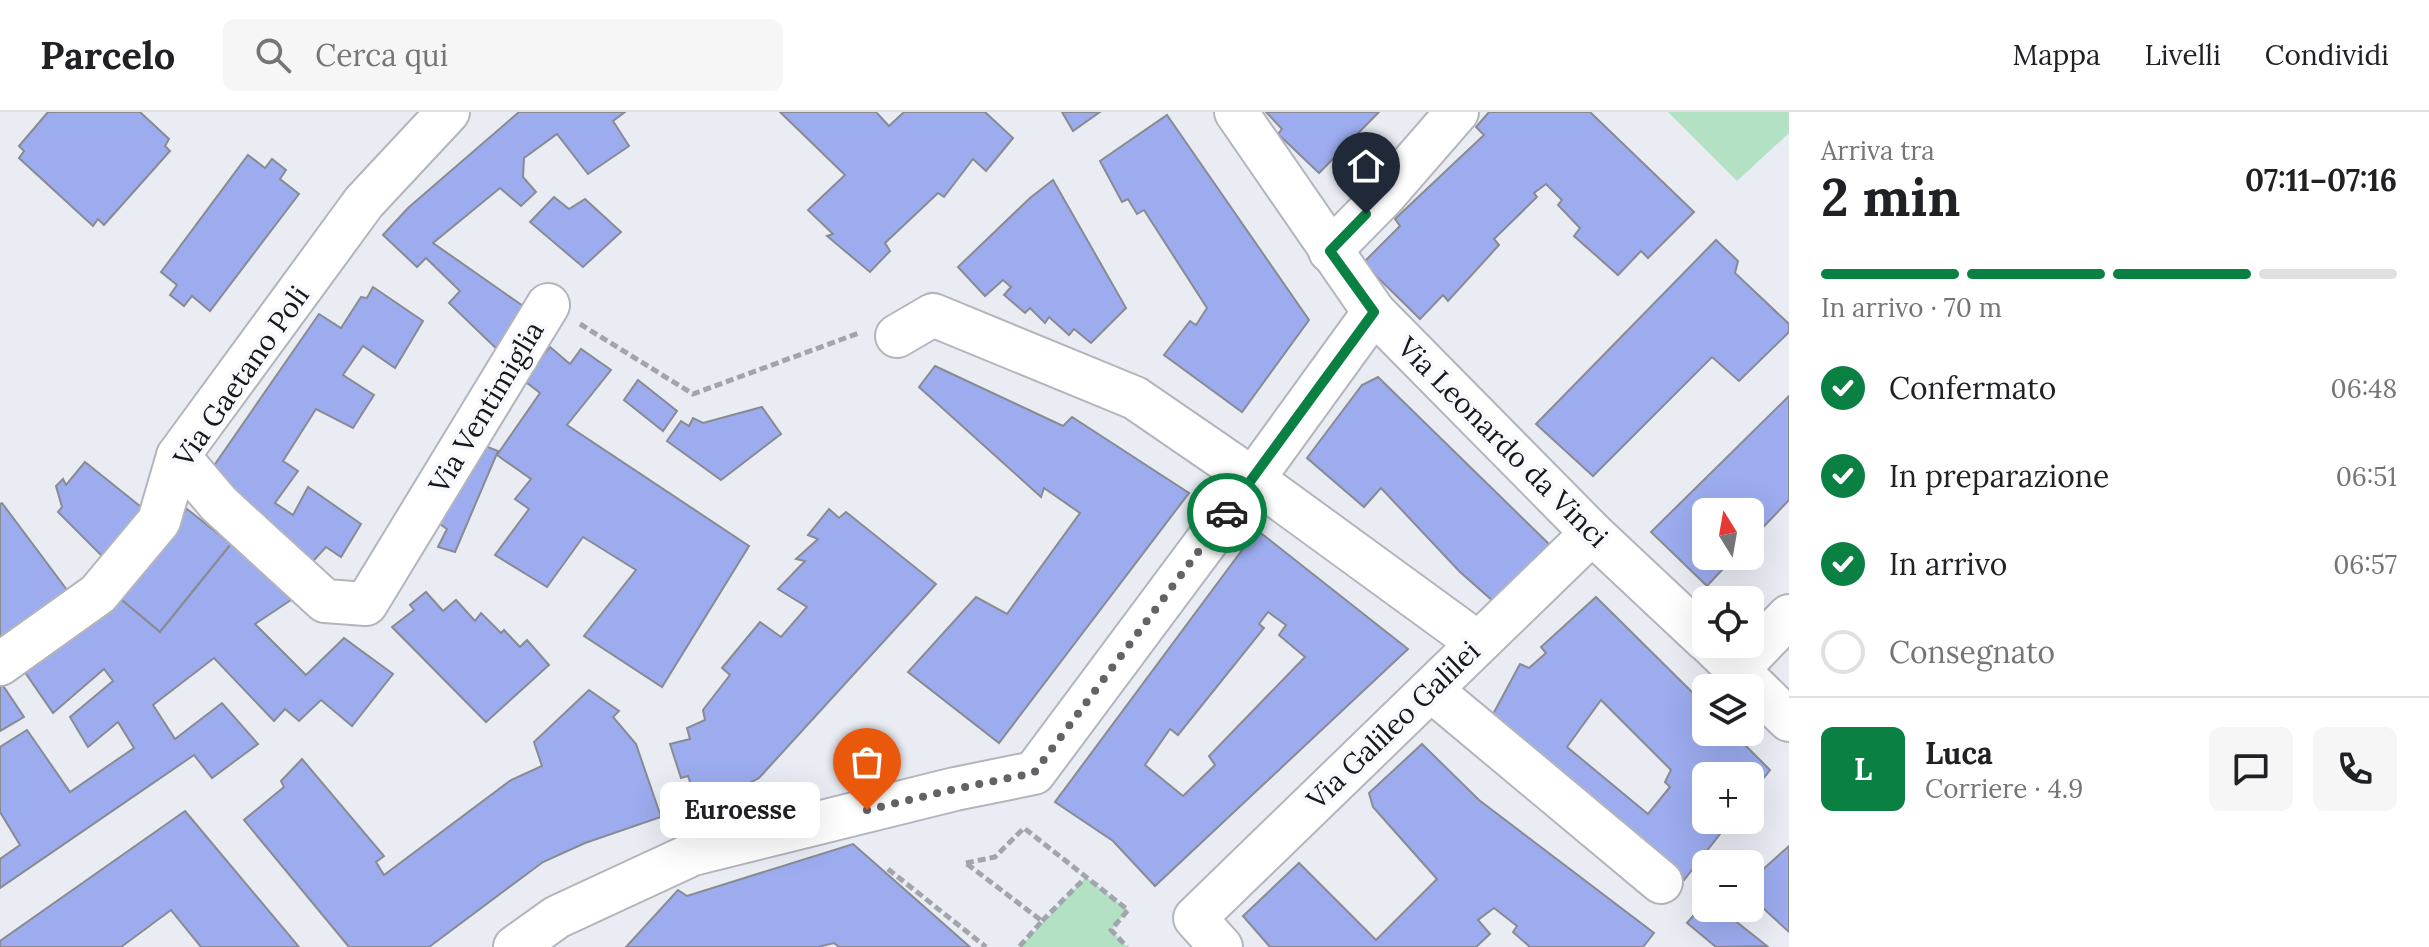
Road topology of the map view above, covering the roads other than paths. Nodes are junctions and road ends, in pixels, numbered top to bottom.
1 (448, 112) edge
2 (1236, 112) edge
3 (1457, 112) edge
4 (1330, 251) junction
5 (548, 305) road end
6 (1374, 312) junction
7 (883, 333) road end
8 (178, 456) junction
9 (1253, 479) junction
10 (1592, 533) junction
11 (1789, 616) edge
12 (1692, 627) edge
13 (1764, 632) edge
14 (1478, 643) junction
15 (1725, 658) edge
16 (0, 664) edge
17 (1431, 690) junction
18 (1789, 720) edge
19 (1661, 882) dead end
20 (1208, 933) edge
21 (515, 947) edge

1 - 8 street, Via Gaetano Poli
2 - 4 street, Via Leonardo da Vinci
3 - 4 street
4 - 6 street, Via Leonardo da Vinci
5 - 8 street, Via Ventimiglia
6 - 9 street
6 - 10 street, Via Leonardo da Vinci
7 - 9 street
8 - 16 street, Via Gaetano Poli
9 - 14 street
9 - 21 street
10 - 12 street, Via Leonardo da Vinci
10 - 14 street, Via Galileo Galilei
11 - 13 street
14 - 17 street, Via Galileo Galilei
15 - 18 street
17 - 19 street
17 - 20 street, Via Galileo Galilei

